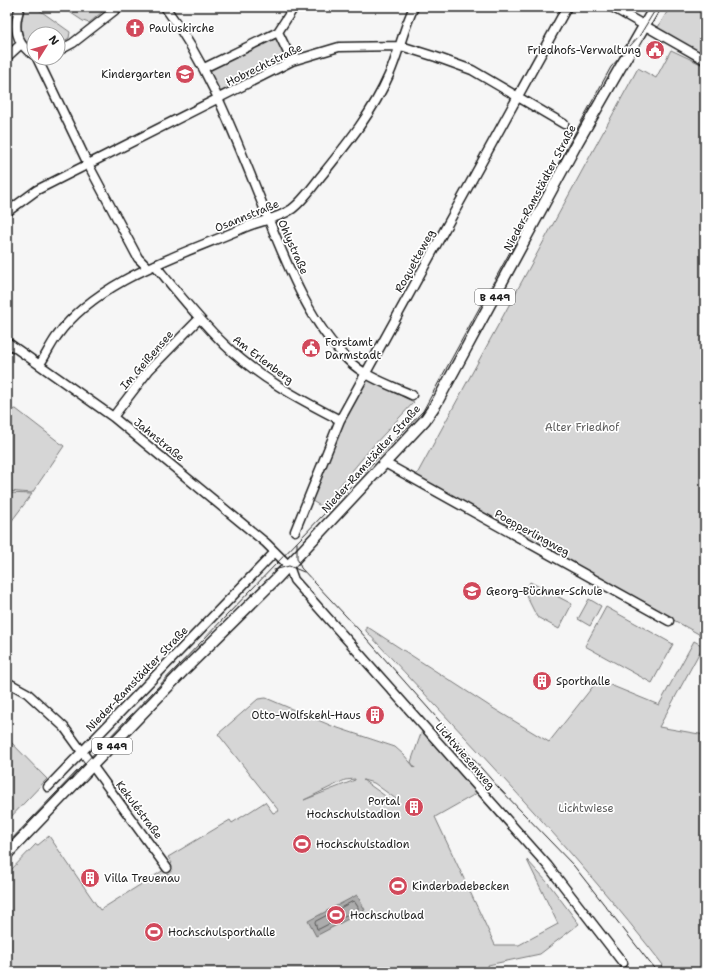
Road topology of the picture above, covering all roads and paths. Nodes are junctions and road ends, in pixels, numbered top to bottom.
1 (20, 7) edge
2 (119, 7) edge
3 (165, 7) edge
4 (294, 7) edge
5 (414, 7) edge
6 (567, 7) edge
7 (612, 7) edge
8 (654, 7) edge
9 (644, 25) junction
10 (278, 32) junction
11 (21, 44) junction
12 (401, 46) junction
13 (66, 47) edge
14 (26, 50) edge
15 (7, 57) edge
16 (705, 60) edge
17 (292, 61) junction
18 (41, 66) edge
19 (204, 68) junction
20 (517, 97) junction
21 (218, 99) junction
22 (564, 124) dead end
23 (88, 164) junction
24 (7, 212) edge
25 (269, 220) junction
26 (151, 266) junction
27 (199, 319) junction
28 (7, 342) edge
29 (40, 364) junction
30 (366, 374) junction
31 (412, 394) dead end
32 (113, 417) junction
33 (340, 420) junction
34 (385, 463) junction
35 (295, 531) dead end
36 (275, 552) junction
37 (289, 566) junction
38 (669, 621) dead end
39 (8, 685) edge
40 (82, 753) junction
41 (92, 766) junction
42 (48, 787) dead end
43 (7, 854) edge
44 (167, 868) dead end
45 (623, 963) dead end

1 - 11 street
2 - 13 street
3 - 19 street, Ohlystraße
4 - 10 street
5 - 12 street, Osannstraße
6 - 20 street, Roquetteweg
7 - 9 street
8 - 9 main road, Nieder-Ramstädter Straße / B 449
9 - 16 street
9 - 34 main road, Nieder-Ramstädter Straße / B 449
10 - 17 street
10 - 19 street
11 - 14 street
11 - 15 street
12 - 17 street, Hobrechtstraße
12 - 20 street, Hobrechtstraße
12 - 25 street, Osannstraße
17 - 21 street, Hobrechtstraße
18 - 23 street, Am Erlenberg
19 - 21 street, Ohlystraße
20 - 22 street, Hobrechtstraße
20 - 30 street, Roquetteweg
21 - 23 street, Hobrechtstraße
21 - 25 street, Ohlystraße
23 - 24 street, Hobrechtstraße
23 - 26 street, Am Erlenberg
25 - 26 street, Osannstraße
25 - 30 street, Ohlystraße
26 - 27 street, Am Erlenberg
26 - 29 street, Osannstraße
27 - 32 street, Im Geißensee
27 - 33 street, Am Erlenberg
28 - 29 street, Jahnstraße
29 - 32 street, Jahnstraße
30 - 31 street, Ohlystraße
30 - 33 street, Roquetteweg
32 - 36 street, Jahnstraße
33 - 35 street, Roquetteweg
34 - 37 main road, Nieder-Ramstädter Straße / B 449
34 - 38 street, Poepperlingweg
36 - 37 street, Jahnstraße
36 - 40 street, Nieder-Ramstädter Straße
37 - 41 main road, Nieder-Ramstädter Straße / B 449
37 - 45 street, Lichtwiesenweg
39 - 40 street, Kekuléstraße
40 - 41 street, Kekuléstraße
40 - 42 street, Nieder-Ramstädter Straße
41 - 43 main road, Nieder-Ramstädter Straße / B 449
41 - 44 street, Kekuléstraße

